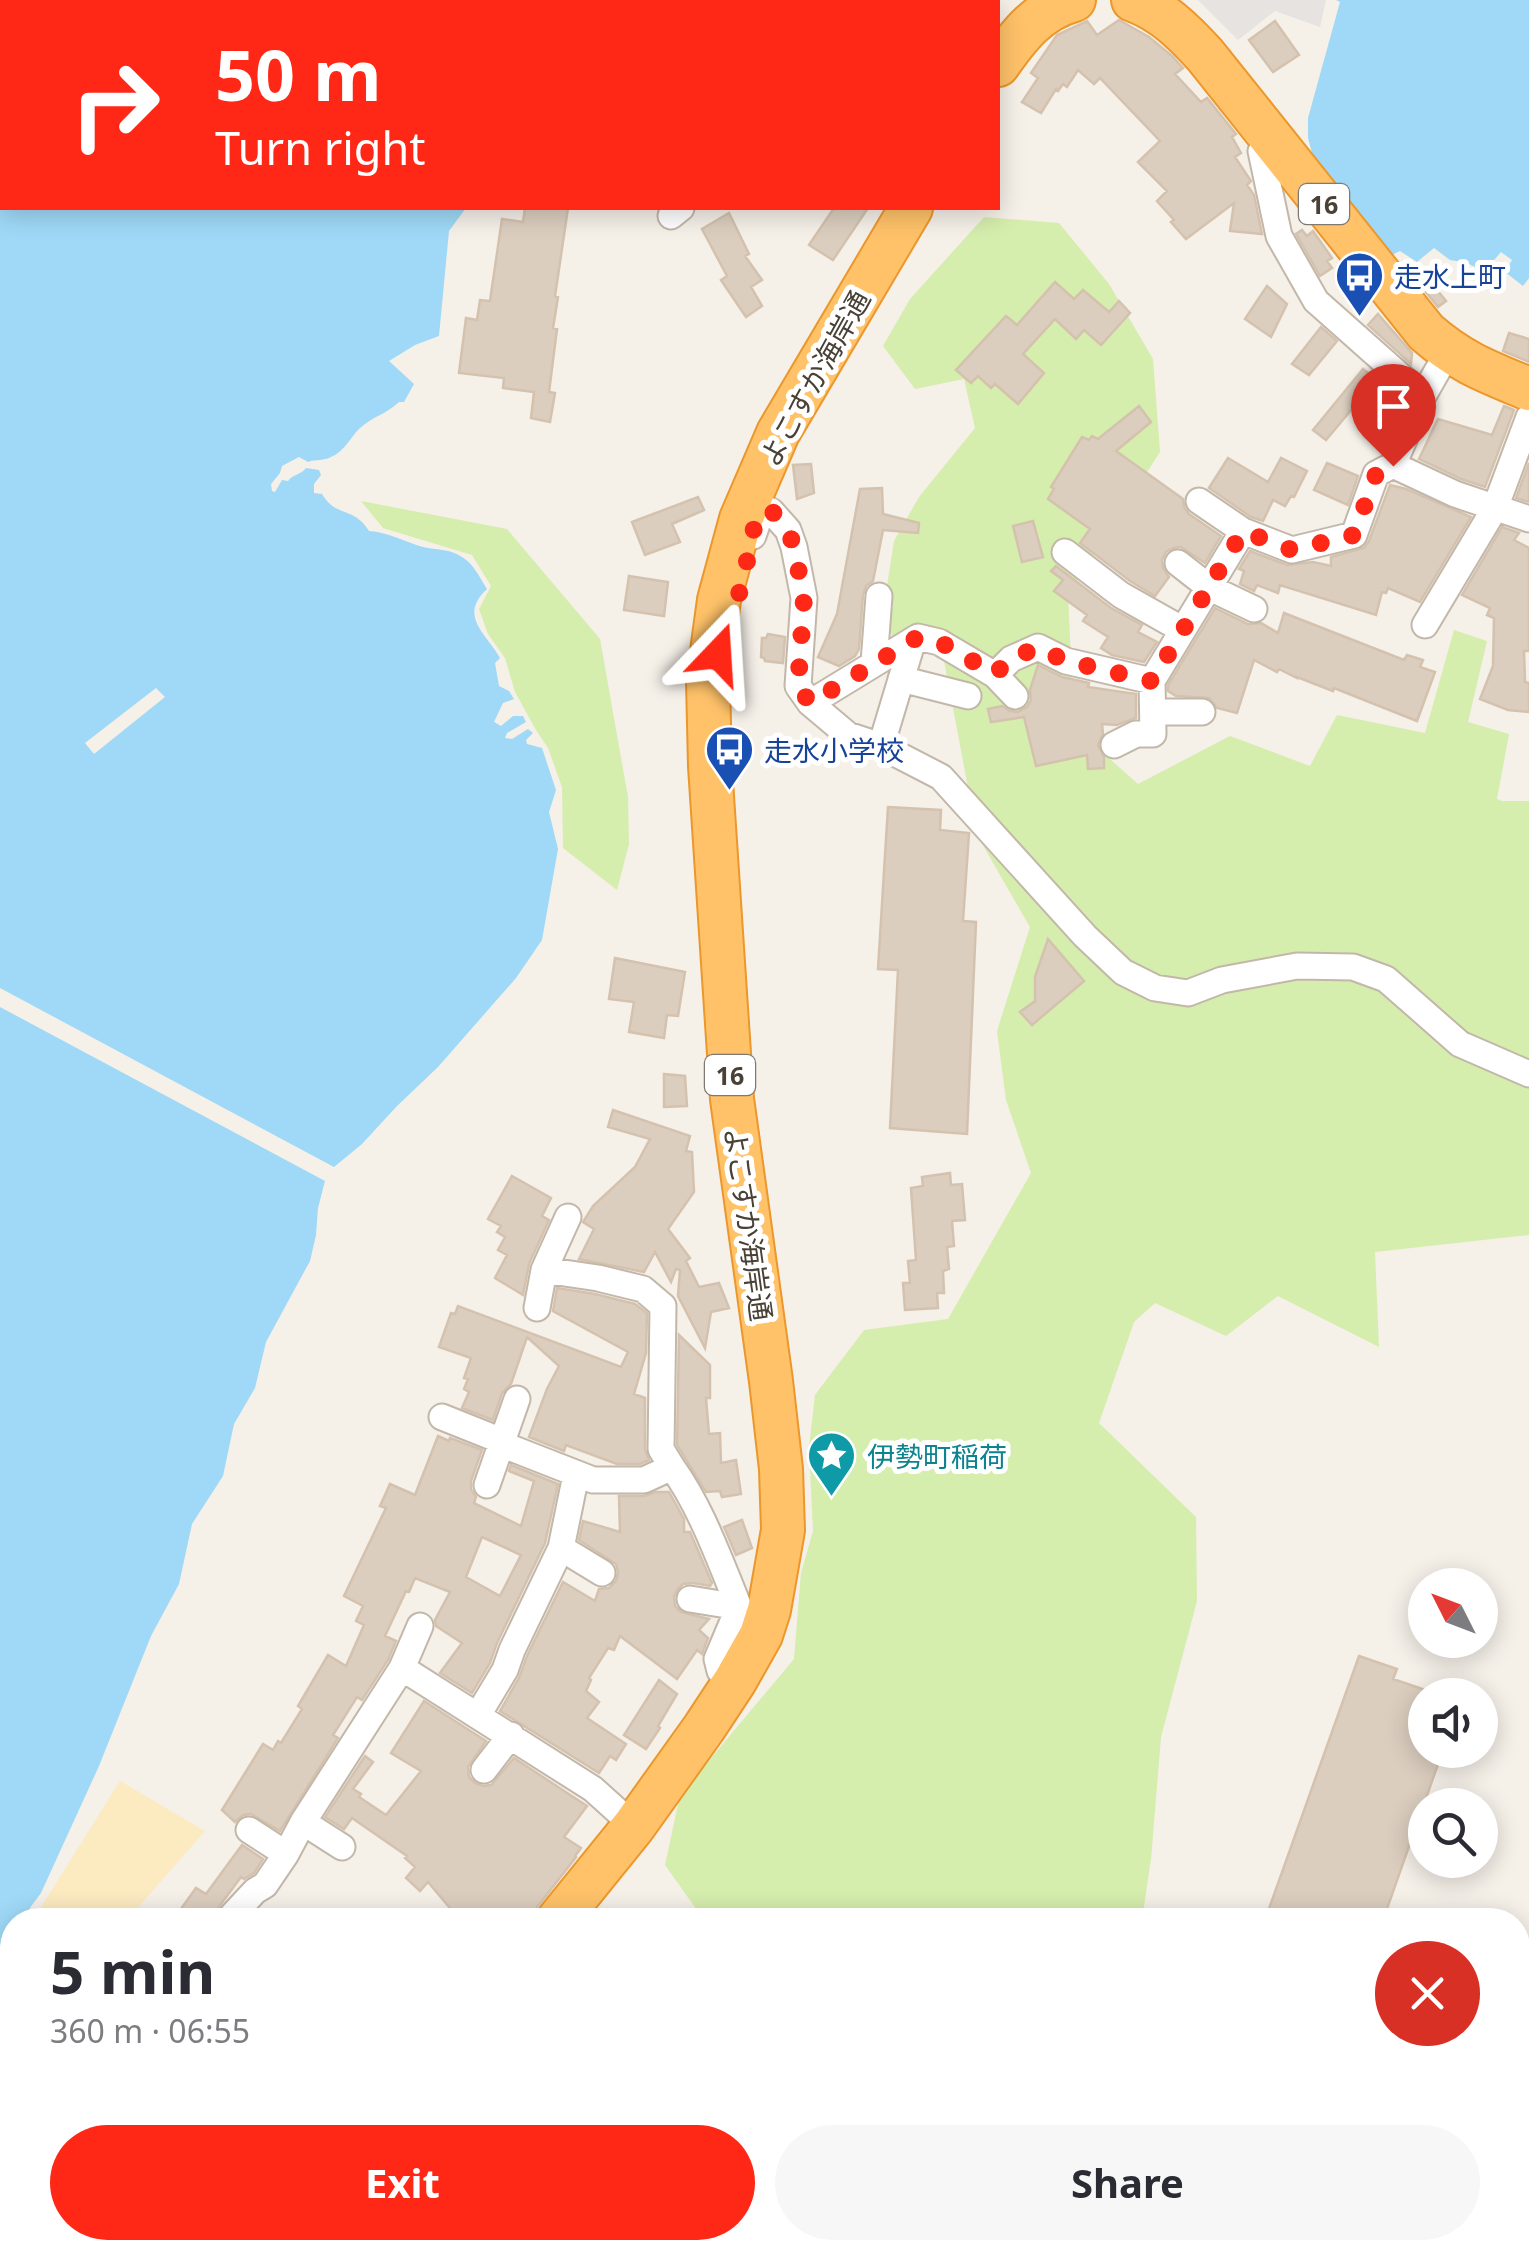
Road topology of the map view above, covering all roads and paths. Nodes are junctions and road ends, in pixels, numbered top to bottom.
1 (1133, 0) edge
2 (1046, 5) edge
3 (1000, 61) edge
4 (1270, 137) junction
5 (910, 210) edge
6 (1448, 352) junction
7 (1529, 389) edge
8 (1424, 396) junction
9 (1529, 417) edge
10 (1393, 466) junction
11 (1199, 501) dead end
12 (1495, 508) junction
13 (1529, 519) edge
14 (1243, 531) junction
15 (1065, 552) dead end
16 (1178, 563) dead end
17 (1210, 588) junction
18 (879, 596) dead end
19 (1254, 609) dead end
20 (1425, 626) dead end
21 (1183, 630) junction
22 (913, 640) junction
23 (874, 663) junction
24 (995, 674) junction
25 (708, 680) junction
26 (902, 680) junction
27 (1152, 681) junction
28 (968, 696) dead end
29 (1014, 696) dead end
30 (810, 703) junction
31 (1154, 712) junction
32 (1202, 712) dead end
33 (1114, 745) dead end
34 (881, 746) junction
35 (1529, 1074) edge
36 (568, 1217) dead end
37 (544, 1270) junction
38 (537, 1308) dead end
39 (517, 1399) dead end
40 (442, 1417) dead end
41 (502, 1443) junction
42 (672, 1467) junction
43 (576, 1475) junction
44 (486, 1485) dead end
45 (561, 1548) junction
46 (602, 1573) dead end
47 (690, 1599) dead end
48 (739, 1607) junction
49 (420, 1626) dead end
50 (402, 1668) junction
51 (735, 1681) junction
52 (478, 1714) junction
53 (512, 1735) junction
54 (484, 1770) dead end
55 (303, 1822) junction
56 (634, 1826) junction
57 (249, 1830) dead end
58 (342, 1847) dead end
59 (286, 1854) junction
60 (239, 1908) edge
61 (568, 1908) edge

1 - 4 highway, 16
2 - 3 highway
4 - 6 highway, 16
4 - 8 street
5 - 25 highway, よこすか海岸通 / 16
6 - 7 highway, 16
6 - 8 street
8 - 10 street
9 - 12 street
10 - 12 street
10 - 14 street
11 - 14 street
12 - 13 street
12 - 20 street
14 - 17 street
15 - 21 street
16 - 17 street
17 - 19 street
17 - 21 street
18 - 23 street
21 - 27 street
22 - 23 street
22 - 24 street
22 - 26 street
23 - 30 street
24 - 27 street
24 - 29 street
25 - 30 street
25 - 51 highway, よこすか海岸通 / 16
26 - 28 street
26 - 34 street
27 - 31 street
30 - 34 street
31 - 32 street
31 - 33 street
34 - 35 street
36 - 37 street
37 - 38 street
37 - 42 street
39 - 41 street
40 - 41 street
41 - 43 street
41 - 44 street
42 - 43 street
42 - 48 street
43 - 45 street
45 - 46 street
45 - 52 street
47 - 48 street
48 - 51 street
49 - 50 street
50 - 52 street
50 - 55 street
51 - 56 highway, よこすか海岸通 / 16
52 - 53 street
53 - 54 street
53 - 56 street
55 - 58 street
55 - 59 street
56 - 61 highway, よこすか海岸通 / 16
57 - 59 street
59 - 60 street

